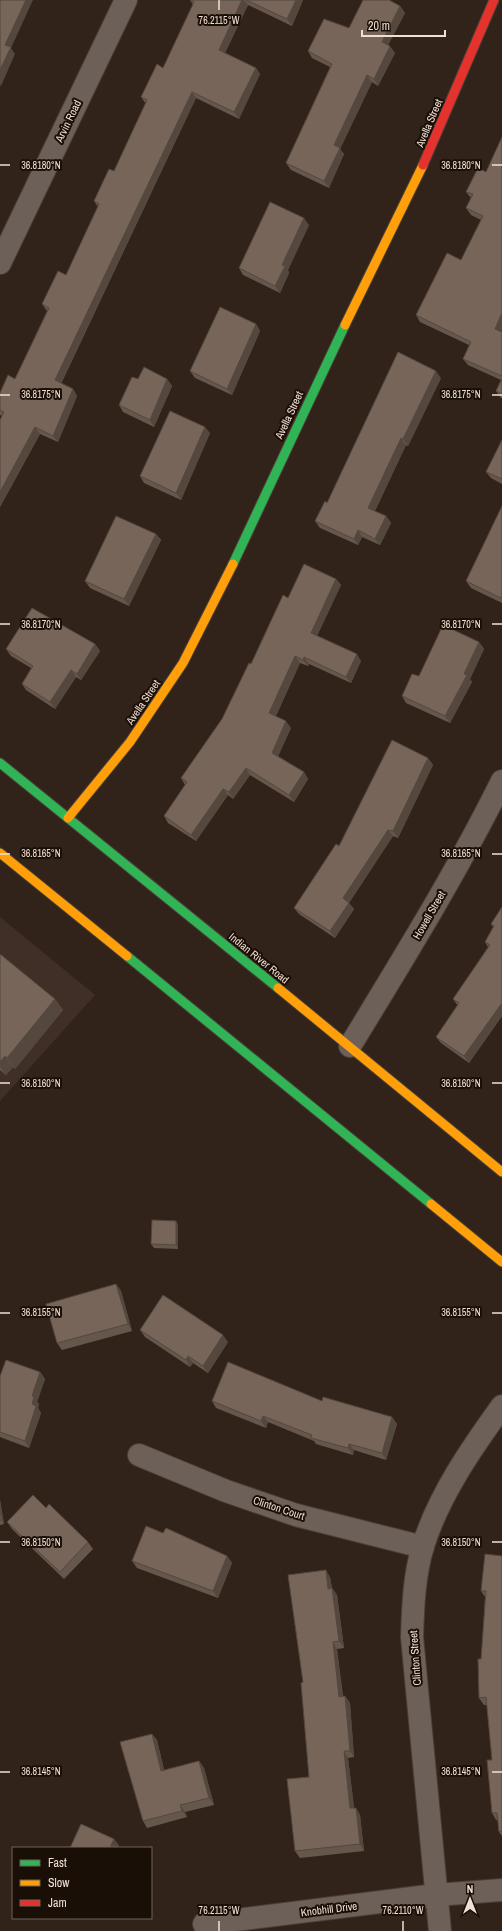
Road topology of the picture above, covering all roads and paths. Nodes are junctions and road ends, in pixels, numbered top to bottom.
1 (126, 0) edge
2 (494, 0) edge
3 (0, 263) edge
4 (0, 763) edge
5 (502, 781) edge
6 (68, 818) junction
7 (0, 853) edge
8 (350, 1046) junction
9 (502, 1172) edge
10 (502, 1262) edge
11 (502, 1406) edge
12 (139, 1455) dead end
13 (423, 1547) junction
14 (502, 1890) edge
15 (436, 1896) junction
16 (204, 1924) dead end
17 (440, 1931) edge

1 - 3 street, Arvin Road
2 - 6 main road, Avella Street
4 - 6 main road, Indian River Road
5 - 8 street, Howell Street
6 - 8 main road, Indian River Road
7 - 10 main road
8 - 9 main road, Indian River Road
11 - 13 street, Clinton Street
12 - 13 street, Clinton Court
13 - 15 street, Clinton Street
14 - 15 street, Knobhill Drive
15 - 16 street, Knobhill Drive
15 - 17 street, Clinton Street

